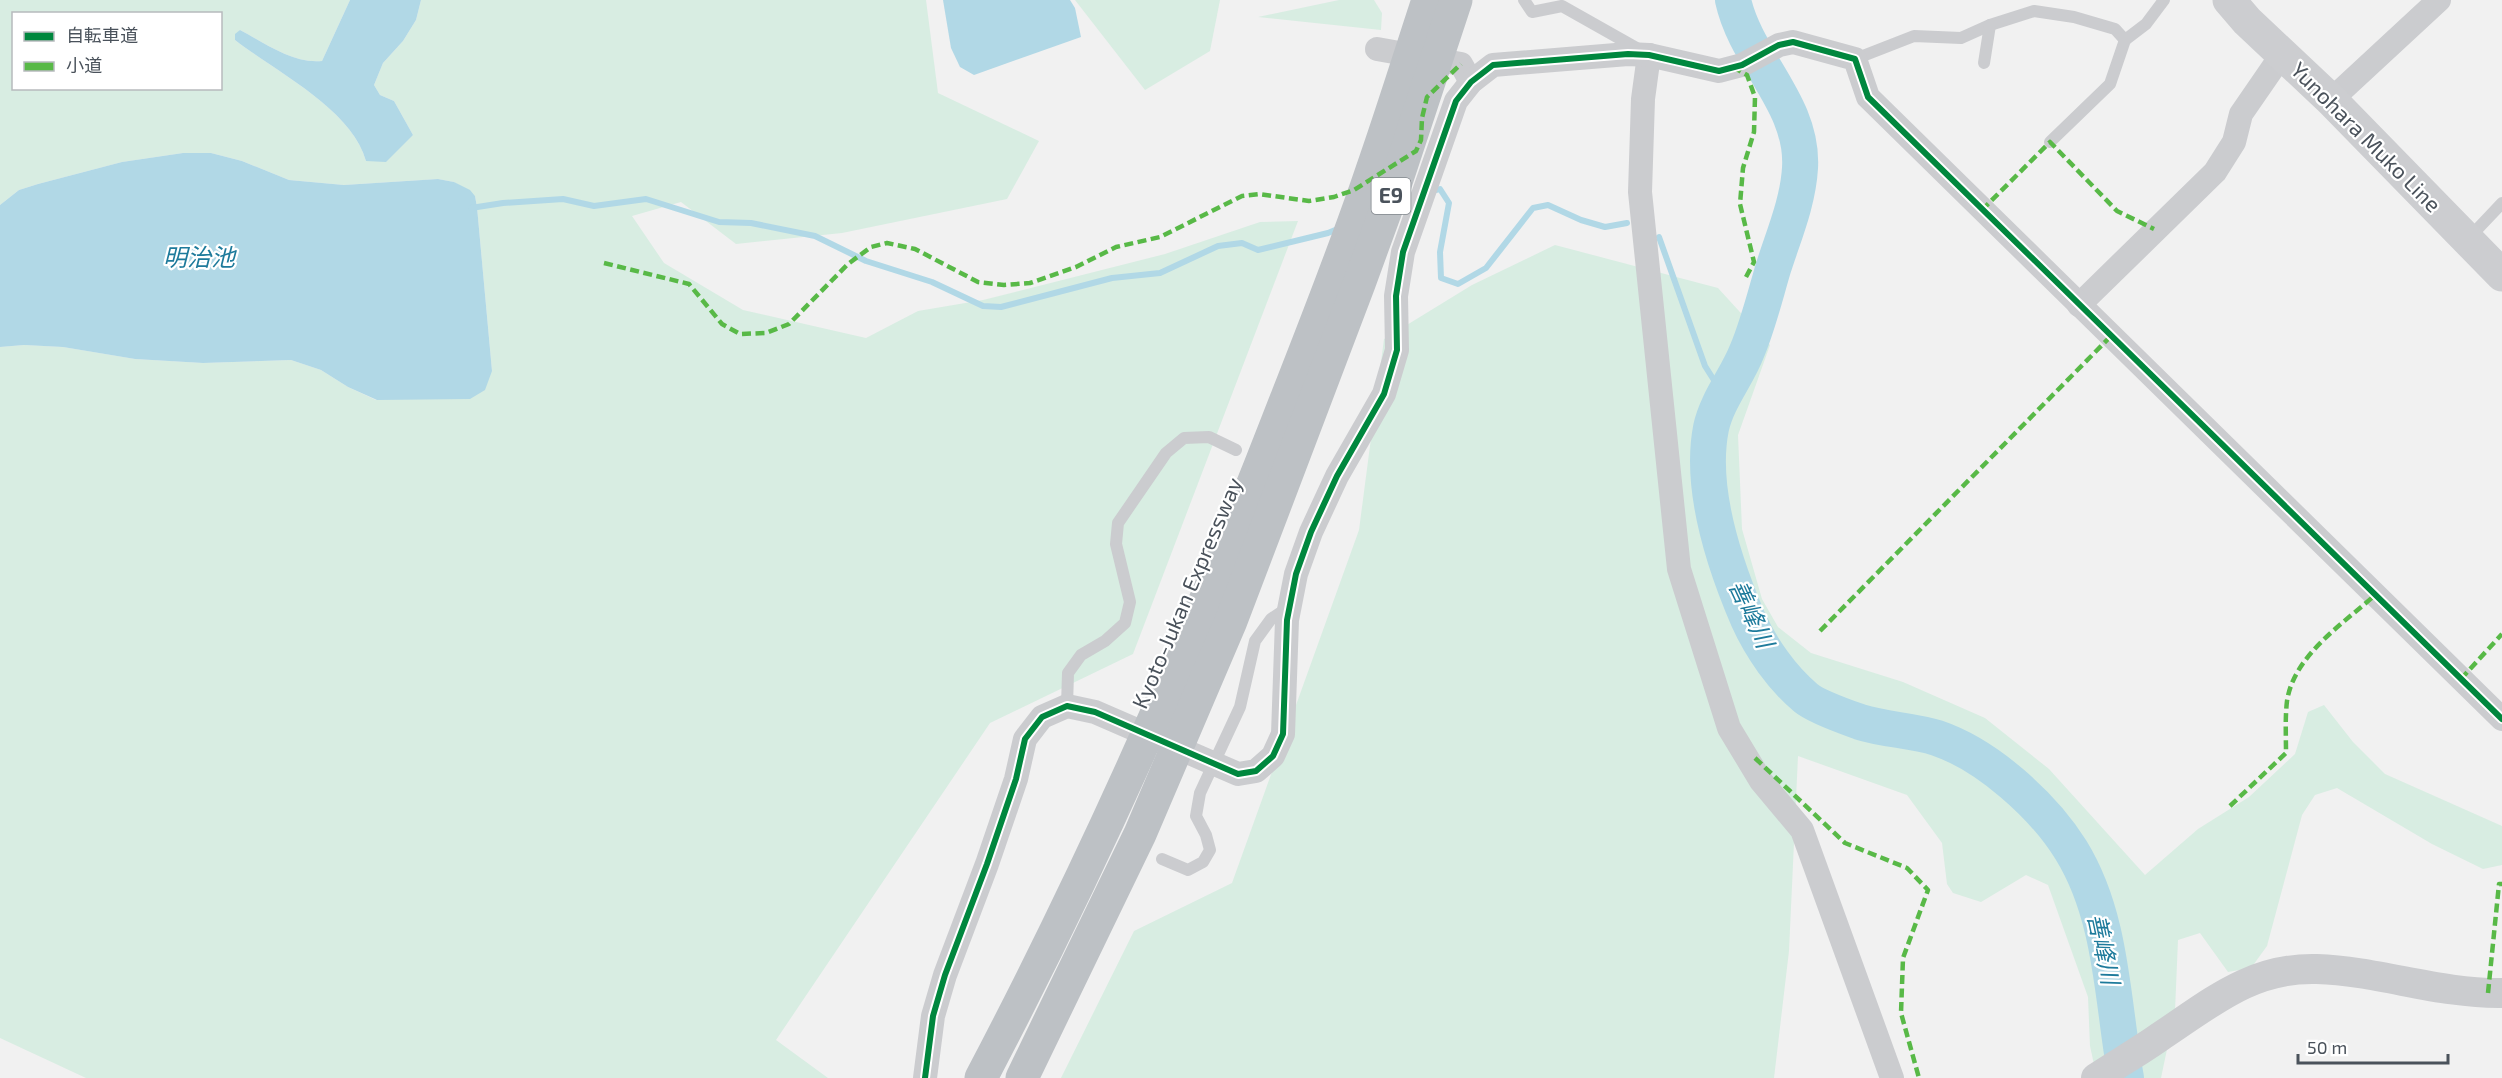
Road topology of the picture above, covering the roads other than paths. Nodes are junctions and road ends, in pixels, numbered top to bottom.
1 (1428, 0) edge
2 (1456, 0) edge
3 (1524, 0) edge
4 (2164, 0) edge
5 (2229, 0) edge
6 (2439, 0) edge
7 (1990, 25) junction
8 (2126, 40) junction
9 (1377, 49) dead end
10 (2283, 53) junction
11 (1649, 55) junction
12 (1855, 59) junction
13 (1984, 63) dead end
14 (1471, 82) junction
15 (2331, 100) junction
16 (2050, 142) dead end
17 (2502, 203) edge
18 (2468, 240) junction
19 (2502, 275) edge
20 (2079, 305) junction
21 (1307, 384) junction
22 (1236, 450) dead end
23 (1290, 607) junction
24 (1067, 706) junction
25 (2502, 719) edge
26 (1162, 859) dead end
27 (2502, 993) edge
28 (925, 1078) edge
29 (981, 1078) edge
30 (1022, 1078) edge
31 (1892, 1078) edge
32 (2096, 1078) edge

1 - 21 highway, Kyoto-Jukan Expressway / E9
2 - 21 highway, Kyoto-Jukan Expressway / E9
3 - 11 lane
4 - 8 lane
5 - 10 main road, Yunohara Muko Line
6 - 15 street
7 - 8 lane
7 - 12 lane
7 - 13 lane
8 - 16 lane
9 - 14 street
10 - 15 main road, Yunohara Muko Line
10 - 20 street
11 - 12 street
11 - 14 street
11 - 31 street
12 - 20 street
14 - 23 street
15 - 18 main road, Yunohara Muko Line
17 - 18 lane
18 - 19 main road, Yunohara Muko Line
20 - 25 street
21 - 29 highway, Kyoto-Jukan Expressway / E9
21 - 30 highway, Kyoto-Jukan Expressway / E9
22 - 24 lane
23 - 24 street
23 - 26 lane
24 - 28 street
27 - 32 street

